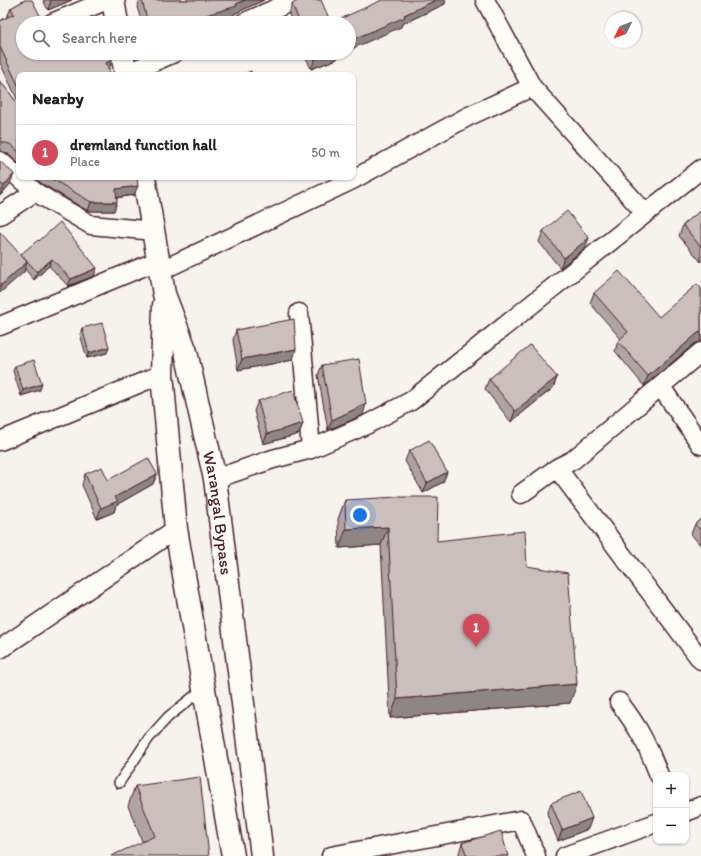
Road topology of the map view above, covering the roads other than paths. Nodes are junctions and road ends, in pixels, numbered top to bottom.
1 (107, 0) edge
2 (113, 0) edge
3 (295, 0) edge
4 (485, 0) edge
5 (69, 16) edge
6 (116, 16) edge
7 (259, 16) edge
8 (123, 60) edge
9 (158, 60) edge
10 (125, 72) edge
11 (132, 72) edge
12 (532, 87) junction
13 (0, 161) edge
14 (701, 169) edge
15 (16, 175) edge
16 (356, 178) edge
17 (21, 180) edge
18 (145, 180) edge
19 (352, 180) edge
20 (35, 192) junction
21 (645, 213) junction
22 (0, 216) edge
23 (154, 231) junction
24 (159, 266) junction
25 (164, 294) junction
26 (299, 313) dead end
27 (0, 326) edge
28 (701, 352) edge
29 (162, 374) junction
30 (661, 387) junction
31 (0, 440) edge
32 (701, 445) edge
33 (311, 449) junction
34 (557, 468) junction
35 (215, 479) junction
36 (521, 494) dead end
37 (176, 529) junction
38 (0, 649) edge
39 (701, 660) edge
40 (204, 688) junction
41 (619, 702) dead end
42 (658, 772) edge
43 (119, 783) dead end
44 (701, 806) edge
45 (689, 811) edge
46 (653, 824) edge
47 (233, 856) edge
48 (262, 856) edge
49 (331, 856) edge
50 (536, 856) edge
51 (565, 856) edge

1 - 5 street
2 - 6 main road
3 - 7 street
4 - 12 street
8 - 10 main road
9 - 11 street
12 - 16 street
12 - 21 street
13 - 15 street
14 - 21 street
17 - 20 street
18 - 23 main road, Warangal Bypass
19 - 24 street
20 - 22 street
20 - 23 street
21 - 33 street
23 - 24 main road, Warangal Bypass
24 - 25 main road, Warangal Bypass
24 - 27 street
25 - 29 main road
25 - 35 main road, Warangal Bypass
26 - 33 street
28 - 30 street
29 - 31 street
29 - 37 main road
30 - 32 street
30 - 34 street
33 - 35 street
34 - 36 street
34 - 39 street
35 - 48 main road, Warangal Bypass
37 - 38 street
37 - 40 main road
40 - 43 lane
40 - 47 main road
41 - 42 street
44 - 45 street
46 - 51 street
49 - 50 street

